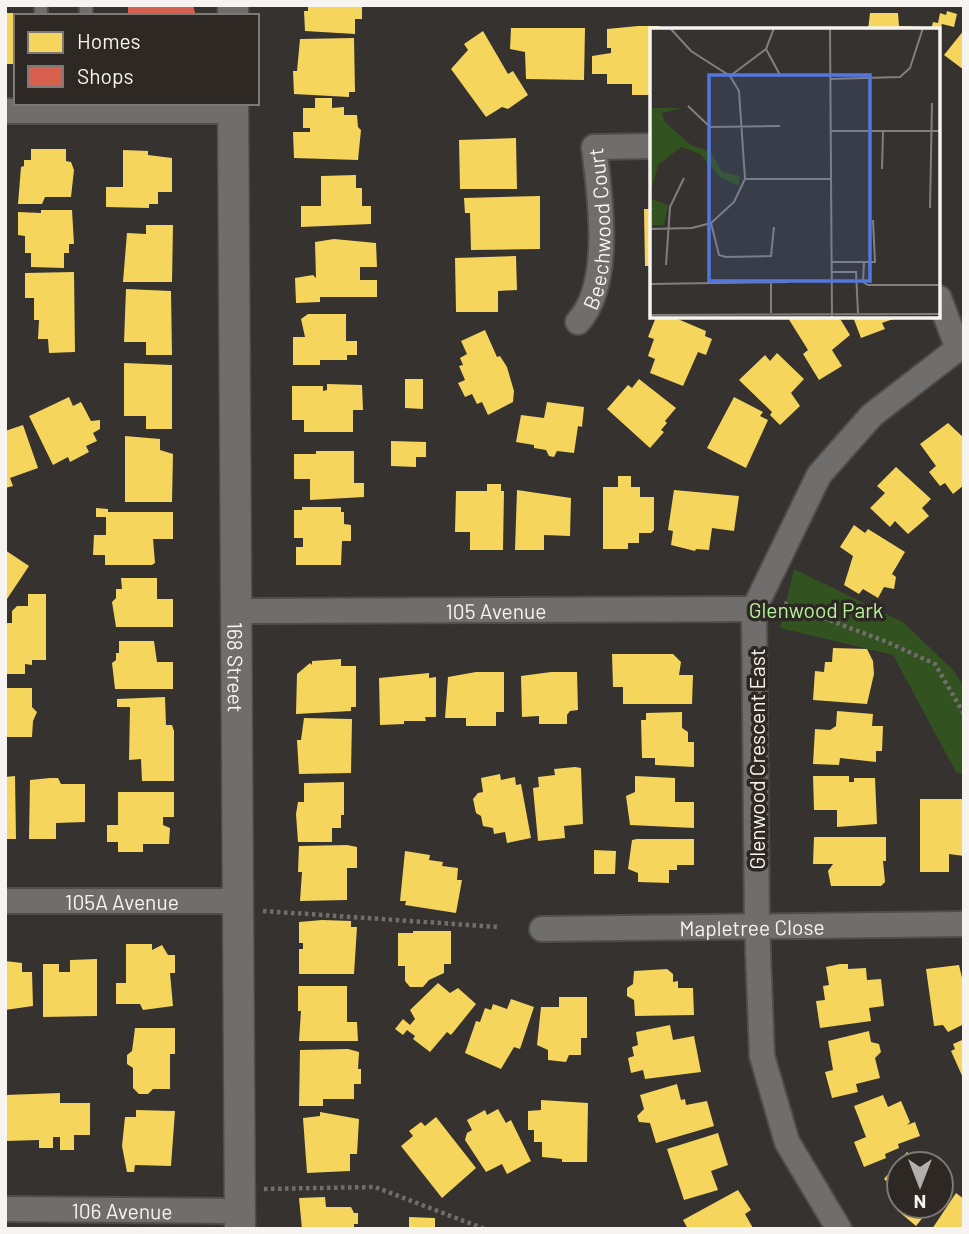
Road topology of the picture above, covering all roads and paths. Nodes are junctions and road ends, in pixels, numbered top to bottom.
1 (39, 107) edge
2 (233, 107) edge
3 (5, 111) edge
4 (650, 146) edge
5 (941, 302) edge
6 (578, 322) dead end
7 (961, 345) edge
8 (784, 603) dead end
9 (754, 610) junction
10 (237, 611) junction
11 (964, 714) edge
12 (5, 901) edge
13 (251, 906) junction
14 (964, 924) edge
15 (757, 926) junction
16 (499, 927) dead end
17 (542, 929) dead end
18 (264, 1189) dead end
19 (5, 1209) edge
20 (240, 1220) edge
21 (485, 1229) edge
22 (839, 1229) edge

1 - 2 street
1 - 3 street
2 - 10 street, 168 Street
4 - 6 street, Beechwood Court
5 - 7 street
7 - 9 street, Glenwood Crescent East
8 - 11 path
9 - 10 street, 105 Avenue
9 - 15 street, Glenwood Crescent East
10 - 13 street, 168 Street
12 - 13 street, 105A Avenue
13 - 16 path
13 - 20 street, 168 Street
14 - 15 street, Mapletree Close
15 - 17 street, Mapletree Close
15 - 22 street, Glenwood Crescent East
18 - 21 path
19 - 20 street, 106 Avenue

